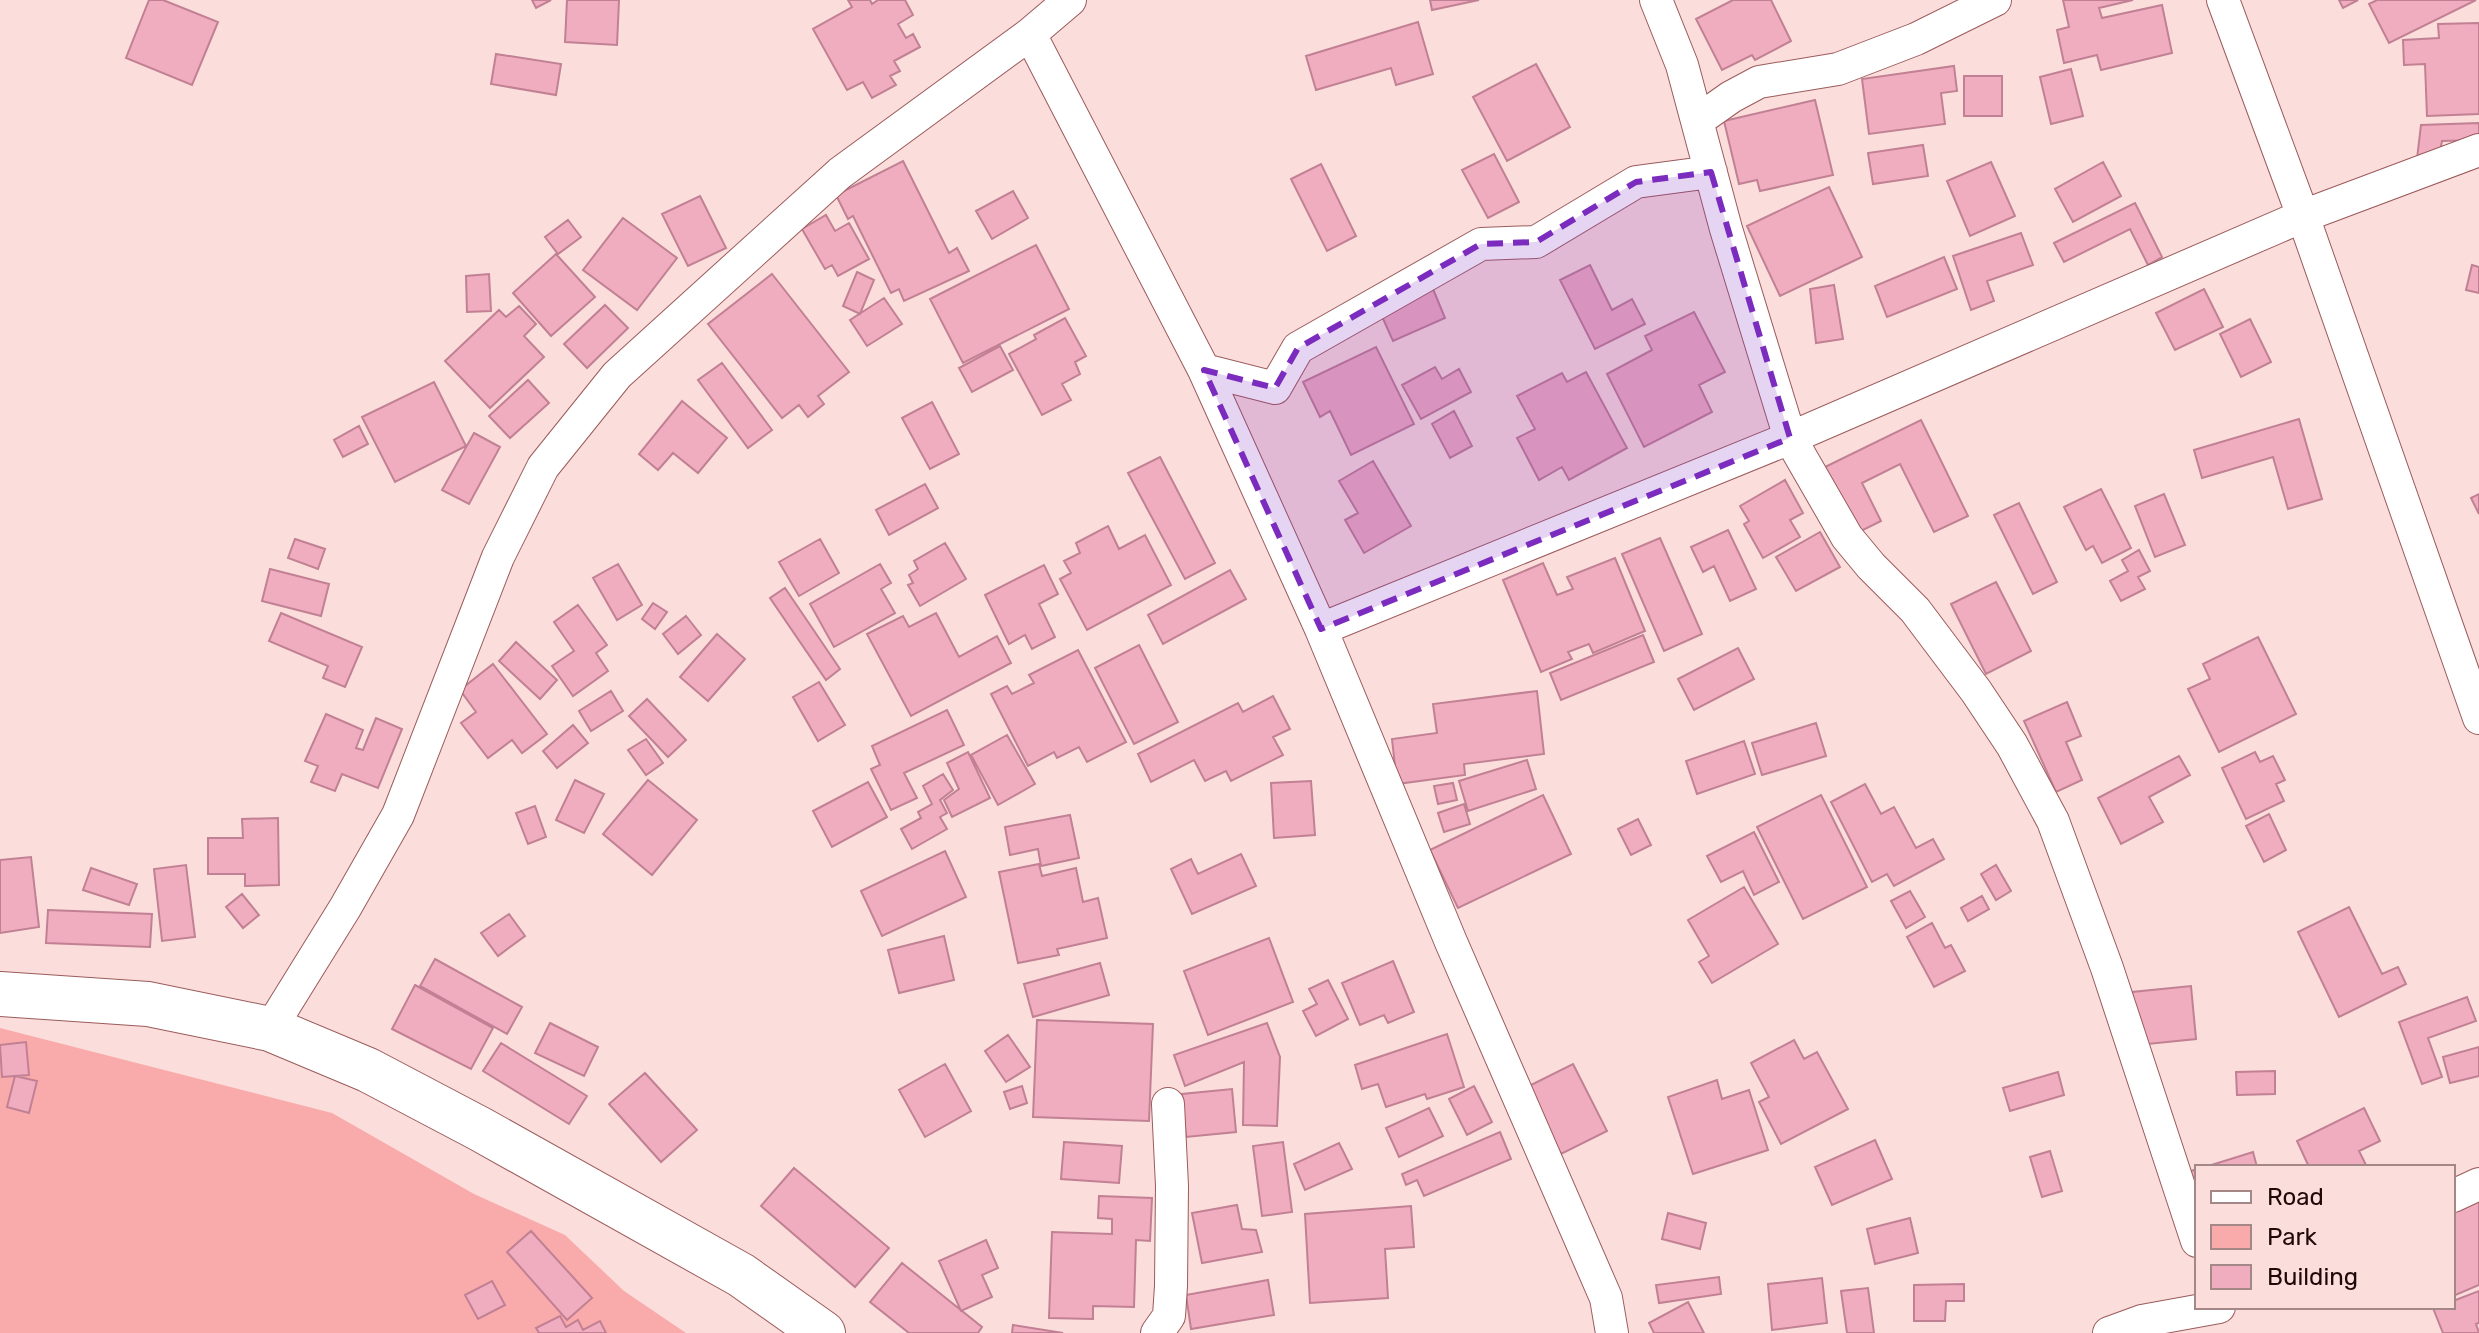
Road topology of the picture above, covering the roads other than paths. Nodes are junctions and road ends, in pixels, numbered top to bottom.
1 (1070, 0) edge
2 (1656, 0) edge
3 (1995, 0) edge
4 (2223, 0) edge
5 (1030, 34) junction
6 (1697, 121) junction
7 (2479, 150) edge
8 (1711, 172) junction
9 (2303, 216) junction
10 (1204, 370) junction
11 (1790, 438) junction
12 (1321, 629) junction
13 (2479, 718) edge
14 (0, 994) edge
15 (270, 1029) junction
16 (1168, 1104) dead end
17 (2479, 1184) edge
18 (2455, 1195) edge
19 (2195, 1235) edge
20 (2208, 1309) edge
21 (2220, 1309) edge
22 (823, 1333) edge
23 (1157, 1333) edge
24 (1612, 1333) edge
25 (2109, 1333) edge
26 (2228, 1333) edge

1 - 5 street
2 - 6 street
3 - 6 street
4 - 9 street
5 - 10 street
5 - 15 street
6 - 8 street
7 - 9 street
8 - 10 street
8 - 11 street
9 - 11 street
9 - 13 street
10 - 12 street
11 - 12 street
11 - 19 street
12 - 24 street
14 - 15 main road
15 - 22 main road
16 - 23 street
17 - 18 street
20 - 25 street
21 - 26 street

